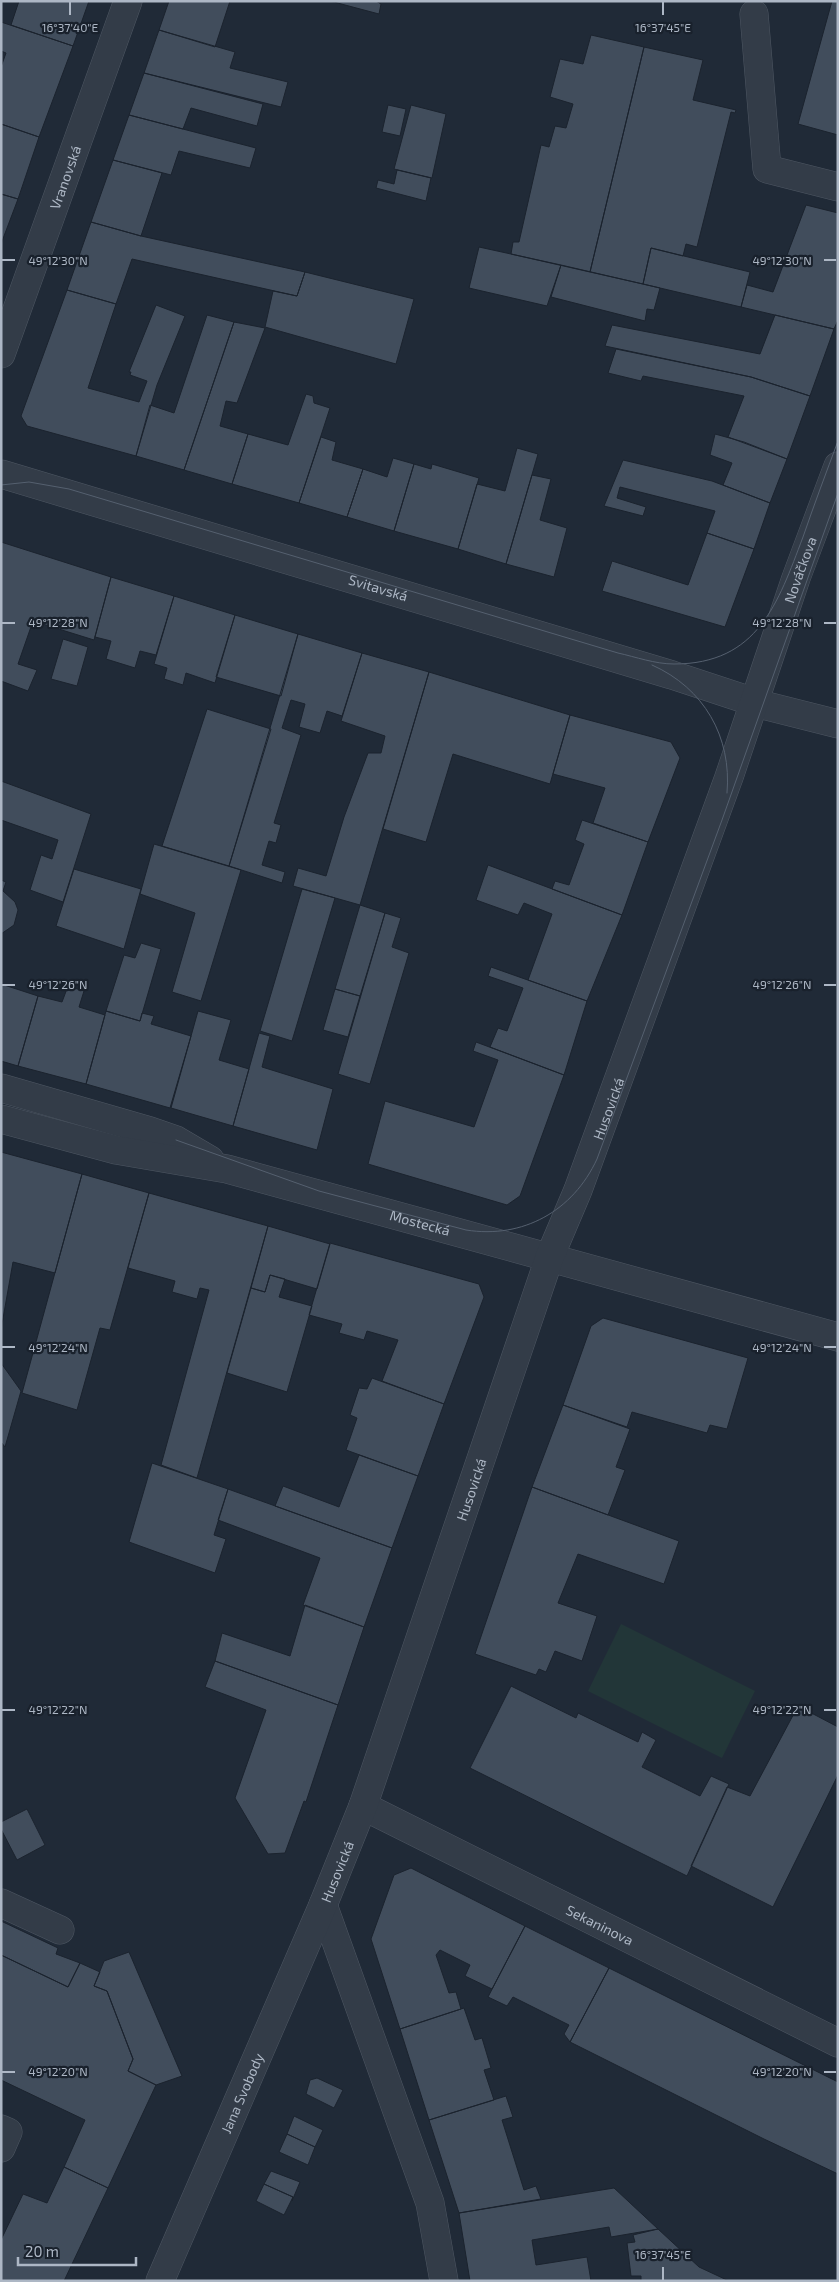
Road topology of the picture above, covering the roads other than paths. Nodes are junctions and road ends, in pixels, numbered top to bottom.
1 (128, 1) edge
2 (754, 14) dead end
3 (838, 187) edge
4 (1, 354) edge
5 (838, 466) edge
6 (1, 474) edge
7 (755, 703) junction
8 (838, 724) edge
9 (1, 1088) edge
10 (1, 1119) edge
11 (227, 1169) junction
12 (550, 1256) junction
13 (838, 1337) edge
14 (363, 1806) junction
15 (1, 1903) edge
16 (323, 1905) junction
17 (60, 1930) dead end
18 (838, 2043) edge
19 (1, 2129) edge
20 (1, 2148) edge
21 (160, 2281) edge
22 (444, 2281) edge

1 - 4 street, Vranovská
2 - 3 street
5 - 7 street, Nováčkova
6 - 7 street, Svitavská
7 - 8 street, Svitavská
7 - 12 street, Husovická
9 - 11 street
10 - 11 street, Mostecká
11 - 12 street, Mostecká
12 - 13 street, Mostecká
12 - 14 street, Husovická
14 - 16 street, Husovická
14 - 18 street, Sekaninova
15 - 17 street
16 - 21 street, Jana Svobody
16 - 22 street, Husovická
19 - 20 street

